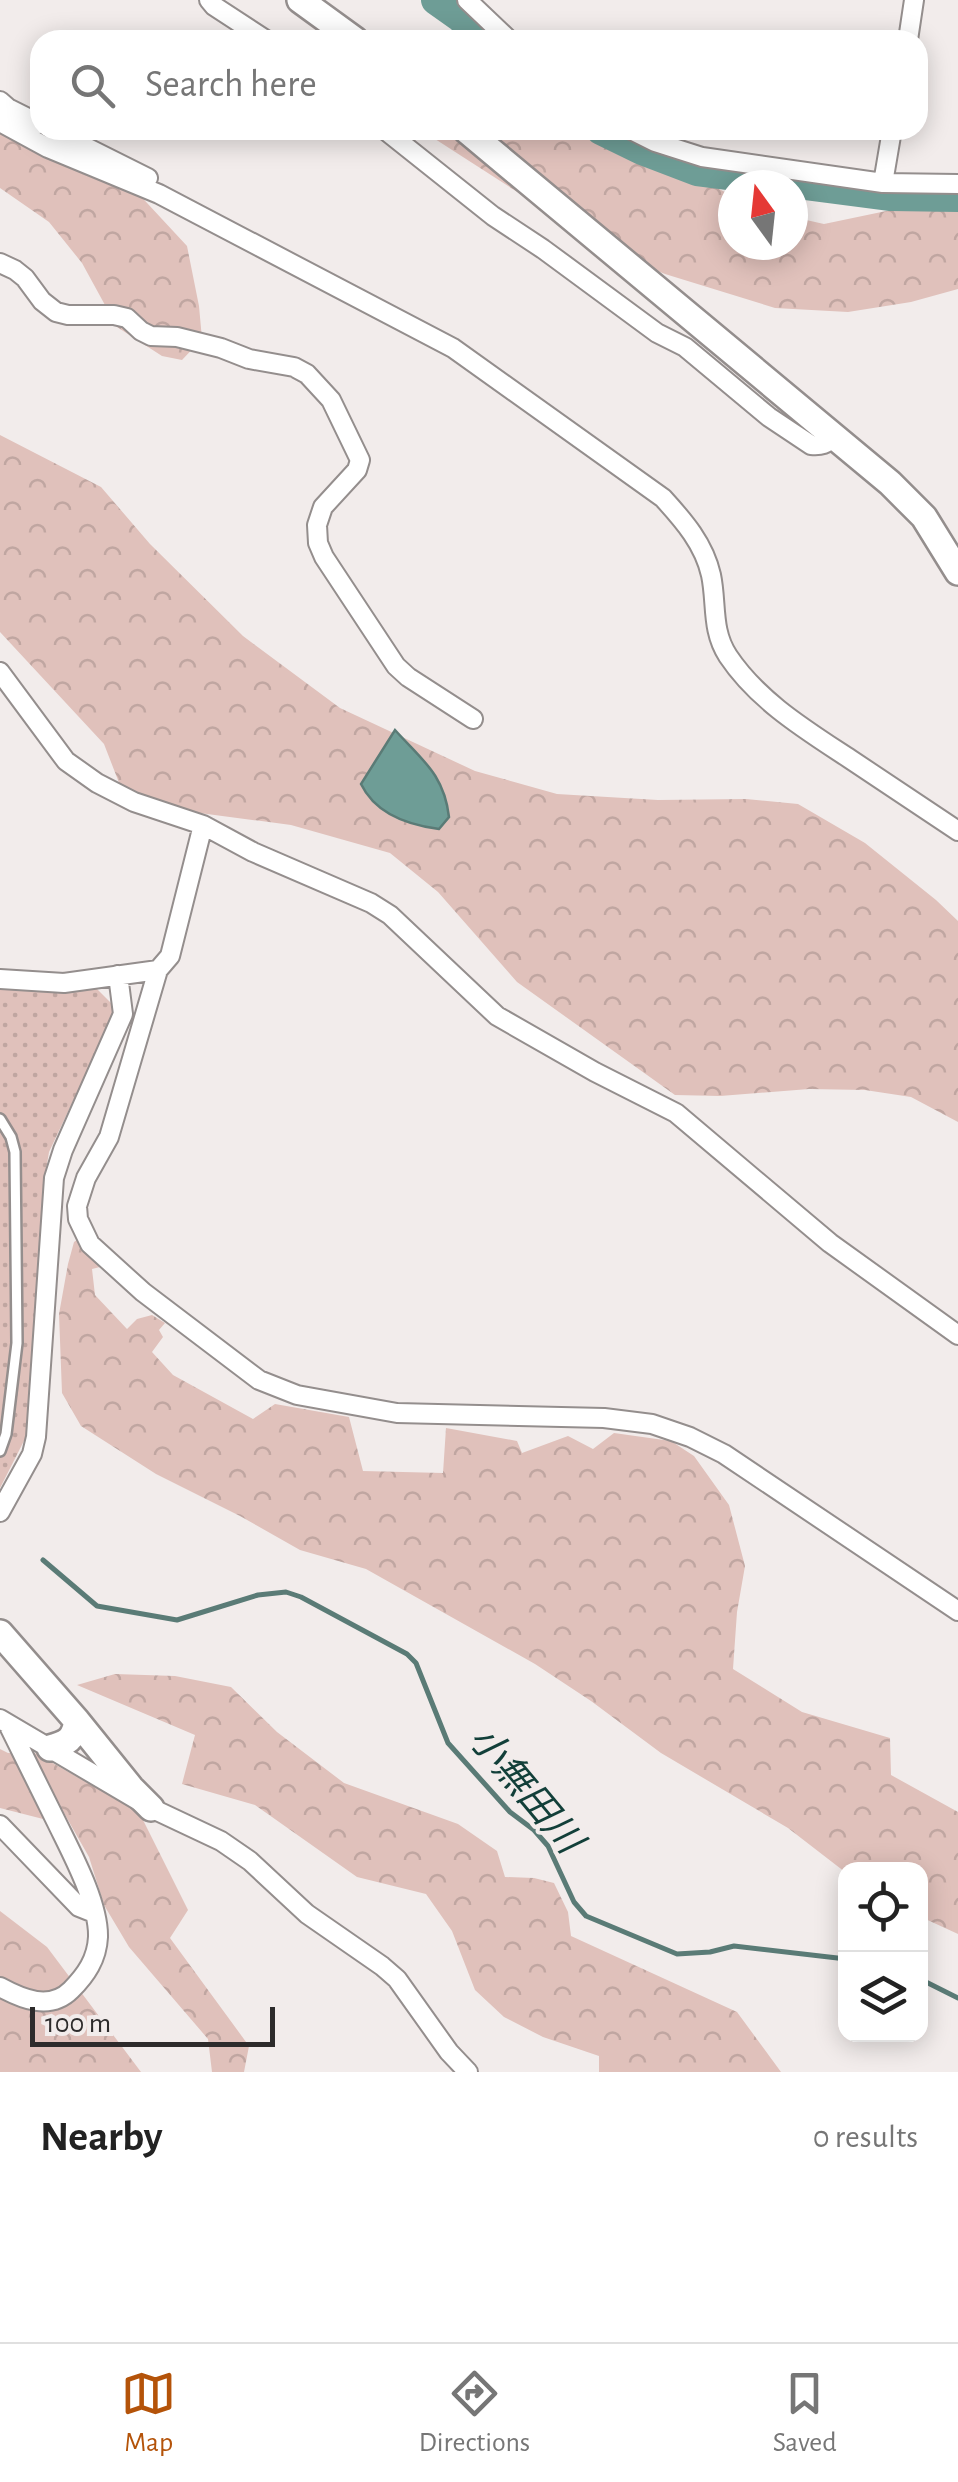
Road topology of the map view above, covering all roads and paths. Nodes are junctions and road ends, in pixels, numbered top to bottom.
1 (209, 0) edge
2 (300, 0) edge
3 (466, 0) edge
4 (914, 0) edge
5 (251, 30) edge
6 (341, 30) edge
7 (498, 30) edge
8 (910, 30) edge
9 (0, 101) edge
10 (30, 119) edge
11 (0, 122) edge
12 (30, 138) edge
13 (33, 140) edge
14 (72, 140) edge
15 (397, 140) edge
16 (478, 140) edge
17 (651, 140) edge
18 (890, 140) edge
19 (883, 183) junction
20 (958, 184) edge
21 (159, 194) junction
22 (0, 263) edge
23 (834, 436) junction
24 (958, 572) edge
25 (0, 672) edge
26 (472, 719) dead end
27 (203, 826) junction
28 (958, 832) edge
29 (158, 970) junction
30 (118, 975) junction
31 (0, 979) edge
32 (0, 1120) edge
33 (958, 1335) edge
34 (0, 1450) edge
35 (0, 1512) edge
36 (958, 1611) edge
37 (0, 1633) edge
38 (4, 1721) edge
39 (77, 1721) junction
40 (50, 1748) junction
41 (151, 1808) junction
42 (0, 1825) edge
43 (94, 1912) junction
44 (0, 1987) edge
45 (468, 2072) edge

1 - 5 street
2 - 6 street
3 - 7 street
4 - 8 street
9 - 10 street
11 - 12 street
13 - 21 street
14 - 21 street
15 - 23 street
16 - 23 street
17 - 19 street
18 - 19 street
19 - 20 street
21 - 28 street
22 - 26 street
23 - 24 street
25 - 27 street
27 - 29 street
27 - 33 street
29 - 30 street
29 - 36 street
30 - 31 street
30 - 35 street
32 - 34 lane
37 - 39 street
38 - 40 street
38 - 43 street
39 - 40 street
39 - 41 street
40 - 41 street
41 - 45 street
42 - 43 street
43 - 44 street

